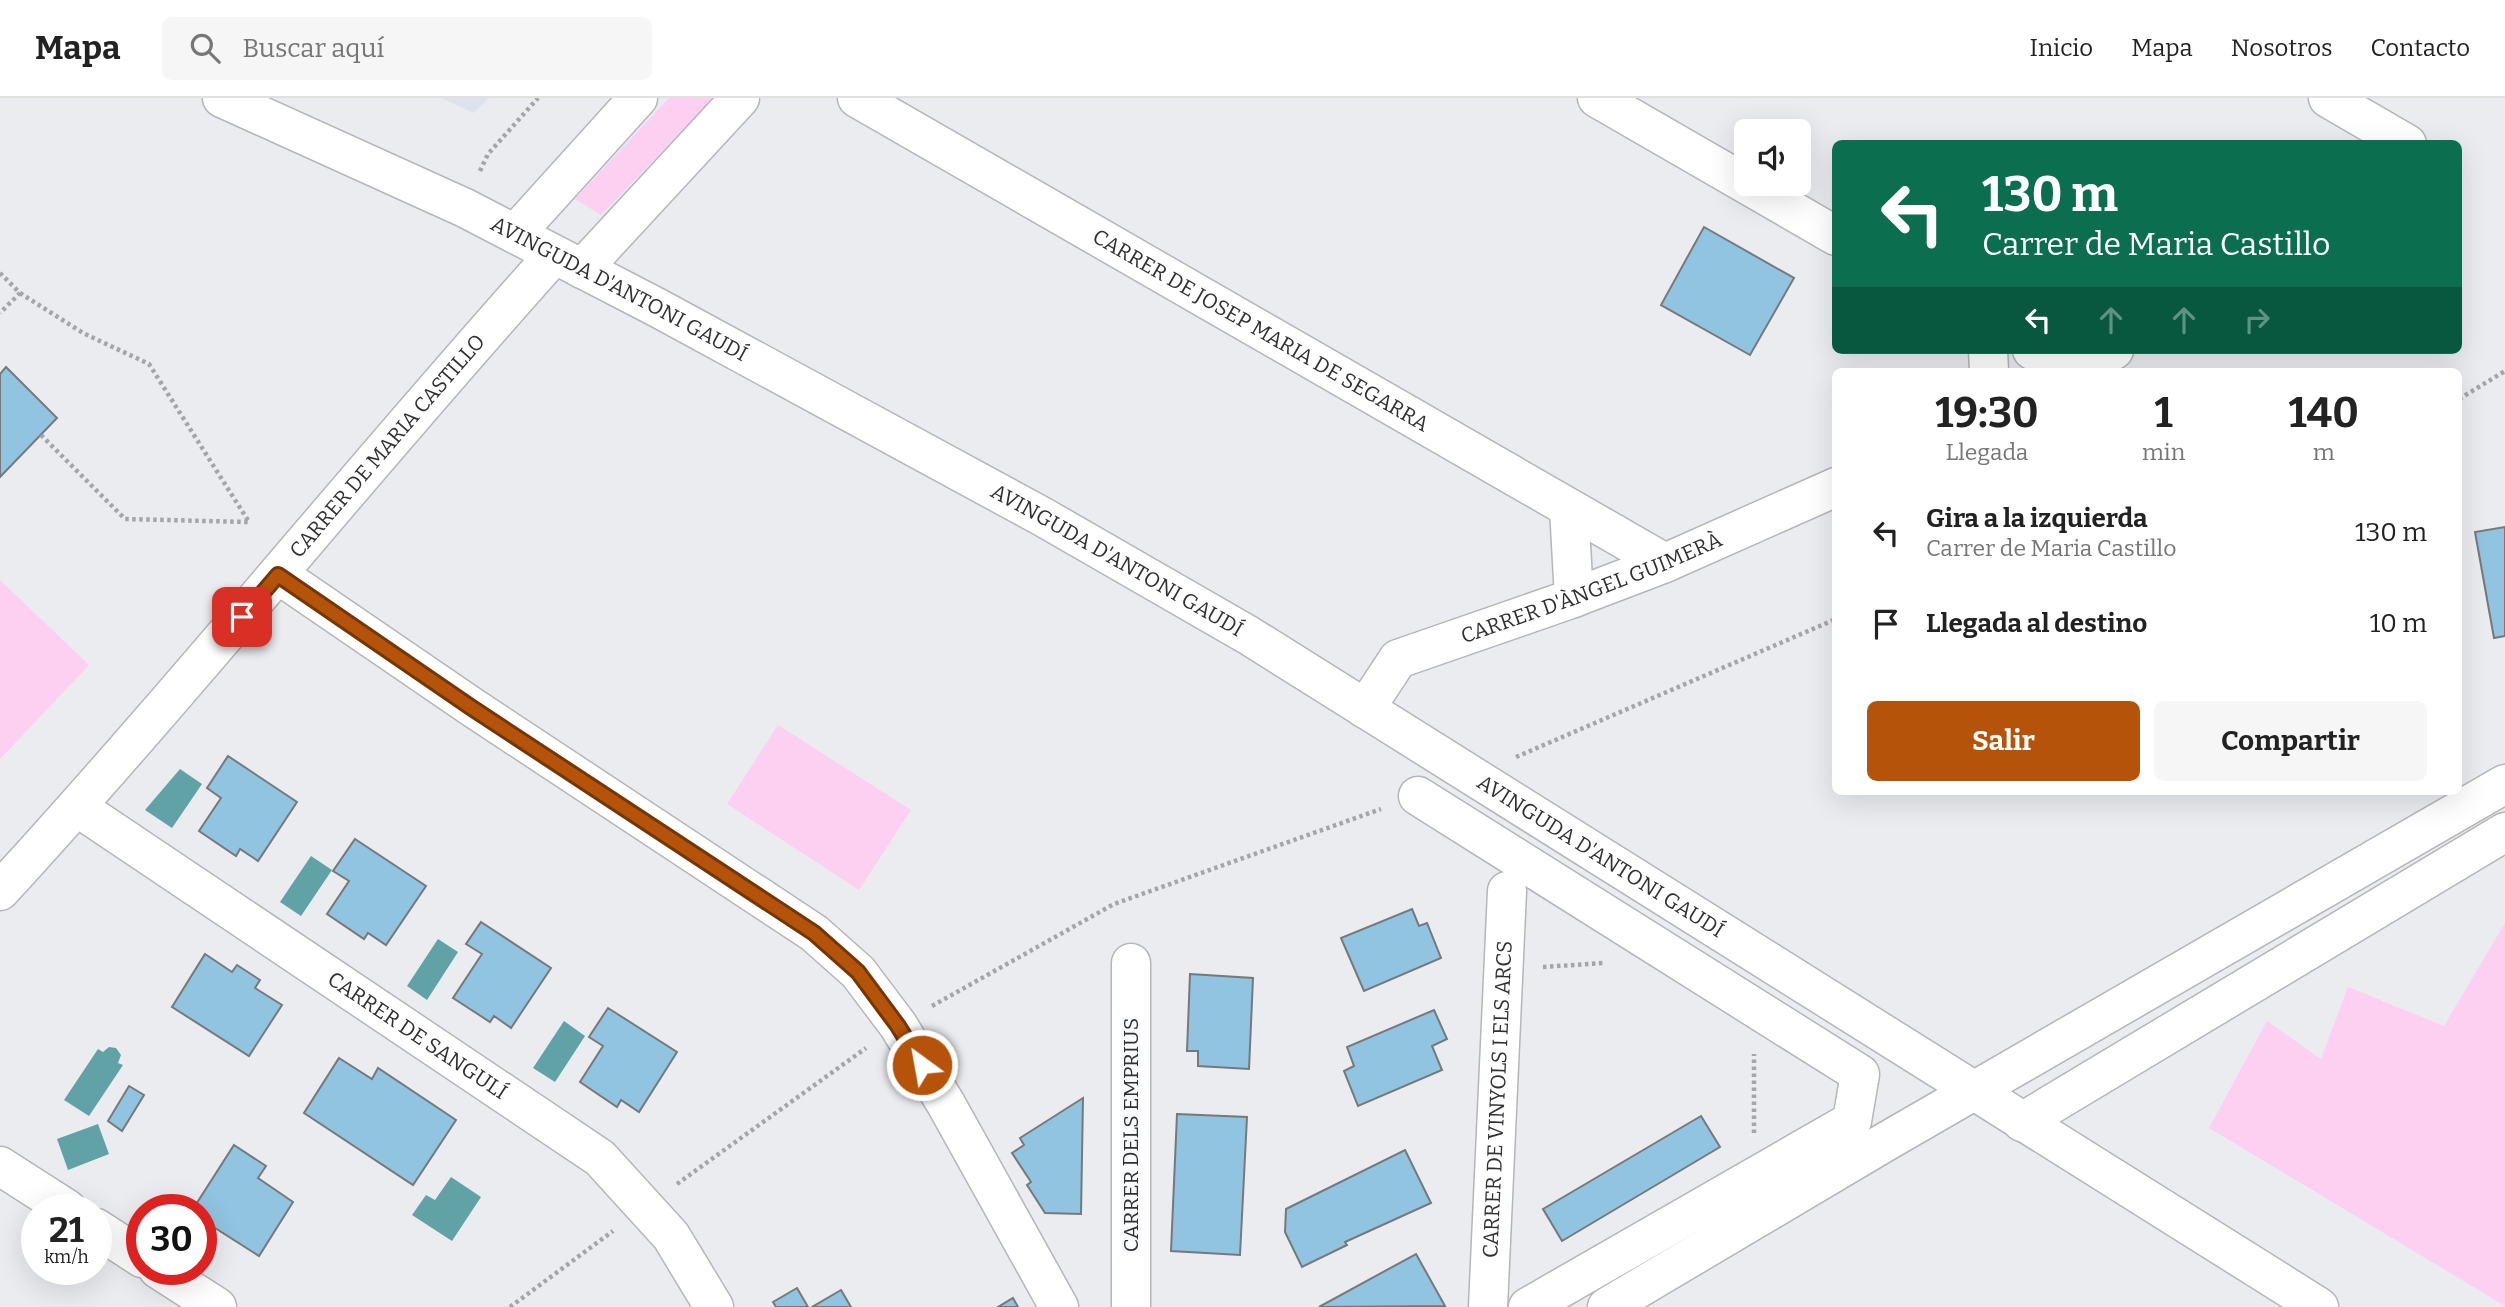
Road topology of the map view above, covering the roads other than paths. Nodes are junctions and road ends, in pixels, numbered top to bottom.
1 (222, 98) edge
2 (638, 98) edge
3 (740, 98) edge
4 (857, 98) edge
5 (1597, 98) edge
6 (2328, 98) edge
7 (2362, 130) edge
8 (2394, 140) edge
9 (515, 234) junction
10 (1832, 234) edge
11 (568, 262) junction
12 (2039, 354) edge
13 (2107, 354) edge
14 (2064, 368) edge
15 (2082, 368) edge
16 (1832, 489) edge
17 (1569, 508) junction
18 (1665, 563) junction
19 (278, 575) junction
20 (1574, 598) junction
21 (1365, 709) junction
22 (2505, 784) edge
23 (1418, 796) dead end
24 (77, 807) junction
25 (2505, 832) edge
26 (0, 891) edge
27 (1507, 891) dead end
28 (1131, 963) dead end
29 (1974, 1092) junction
30 (2022, 1122) junction
31 (0, 1166) edge
32 (44, 1194) edge
33 (183, 1285) edge
34 (217, 1307) edge
35 (714, 1307) edge
36 (1059, 1307) edge
37 (1131, 1307) edge
38 (1488, 1307) edge
39 (1528, 1307) edge
40 (1607, 1307) edge
41 (2319, 1307) edge

1 - 9 street, AVINGUDA D'ANTONI GAUDÍ
2 - 9 street
3 - 11 street, CARRER DE MARIA CASTILLO
4 - 17 street, CARRER DE JOSEP MARIA DE SEGARRA
5 - 10 street
6 - 7 street
7 - 8 street
9 - 11 street, AVINGUDA D'ANTONI GAUDÍ
11 - 19 street, CARRER DE MARIA CASTILLO
11 - 21 street, AVINGUDA D'ANTONI GAUDÍ
12 - 14 street
13 - 15 street
16 - 18 street, CARRER D'ÀNGEL GUIMERÀ
17 - 18 street, CARRER DE JOSEP MARIA DE SEGARRA
17 - 20 street
18 - 20 street, CARRER D'ÀNGEL GUIMERÀ
19 - 24 street, CARRER DE MARIA CASTILLO
19 - 36 street
20 - 21 street, CARRER D'ÀNGEL GUIMERÀ
21 - 29 street, AVINGUDA D'ANTONI GAUDÍ
22 - 29 street
23 - 39 street
24 - 26 street, CARRER DE MARIA CASTILLO
24 - 35 street, CARRER DE SANGULÍ
25 - 30 street
27 - 38 street, CARRER DE VINYOLS I ELS ARCS
28 - 37 street, CARRER DELS EMPRIUS
29 - 30 street, AVINGUDA D'ANTONI GAUDÍ
29 - 40 street
30 - 41 street, AVINGUDA D'ANTONI GAUDÍ
31 - 32 street
33 - 34 street

